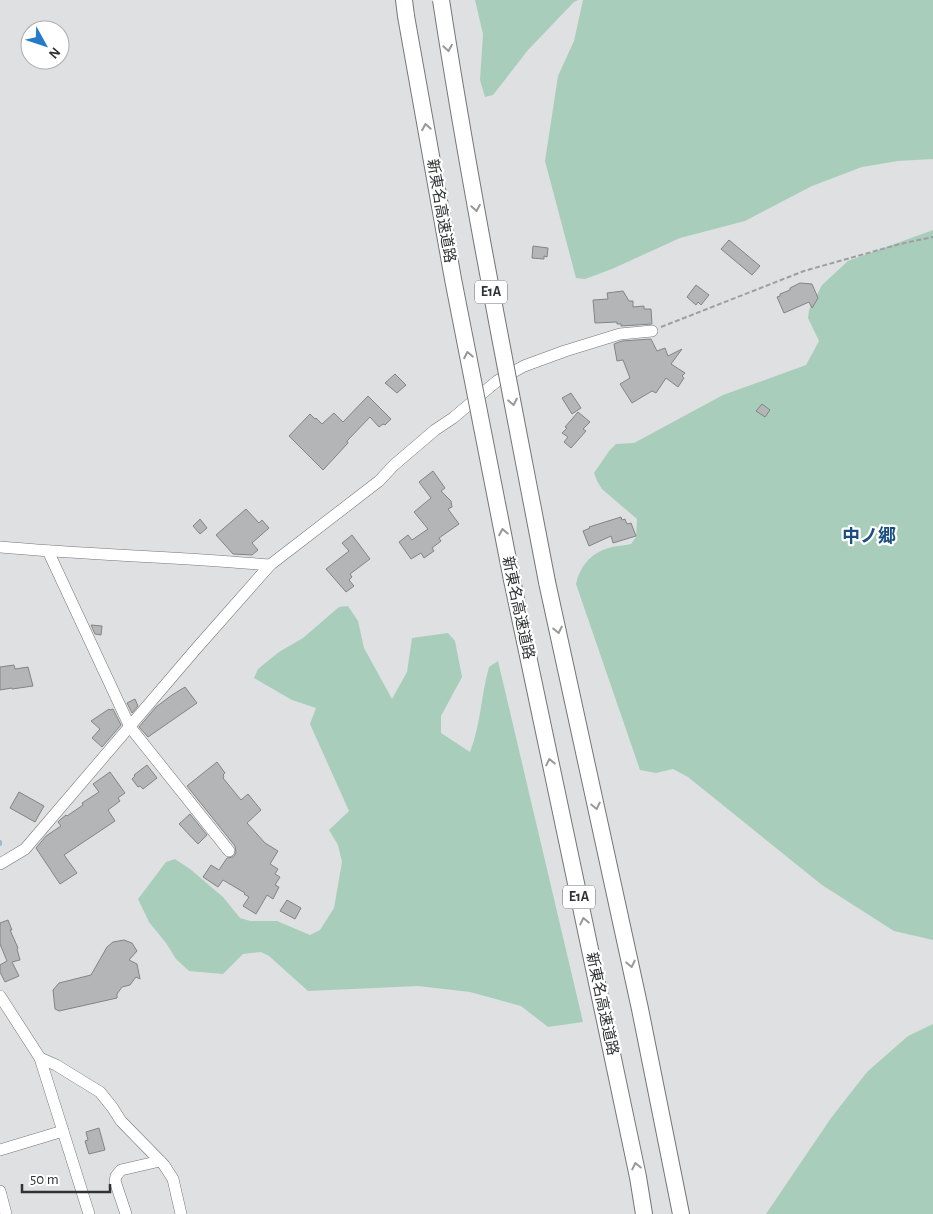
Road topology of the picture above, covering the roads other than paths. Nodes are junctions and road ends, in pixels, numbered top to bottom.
1 (440, 0) edge
2 (405, 8) edge
3 (652, 330) road end
4 (0, 547) edge
5 (48, 551) junction
6 (270, 565) junction
7 (130, 727) junction
8 (229, 851) dead end
9 (0, 864) edge
10 (0, 996) edge
11 (40, 1058) junction
12 (63, 1131) junction
13 (0, 1150) edge
14 (160, 1161) junction
15 (0, 1191) edge
16 (6, 1214) edge
17 (89, 1214) edge
18 (126, 1214) edge
19 (181, 1214) edge
20 (644, 1214) edge
21 (681, 1214) edge

1 -> 21 highway, E1A, bridge
20 -> 2 highway, 新東名高速道路 / E1A, bridge
3 - 6 street
4 - 5 street
5 - 6 street
5 - 7 street
6 - 7 street
7 - 8 street
7 - 9 street
10 - 11 street
11 - 12 street
11 - 14 street
12 - 13 street
12 - 17 street
14 - 18 street
14 - 19 street
15 - 16 street

